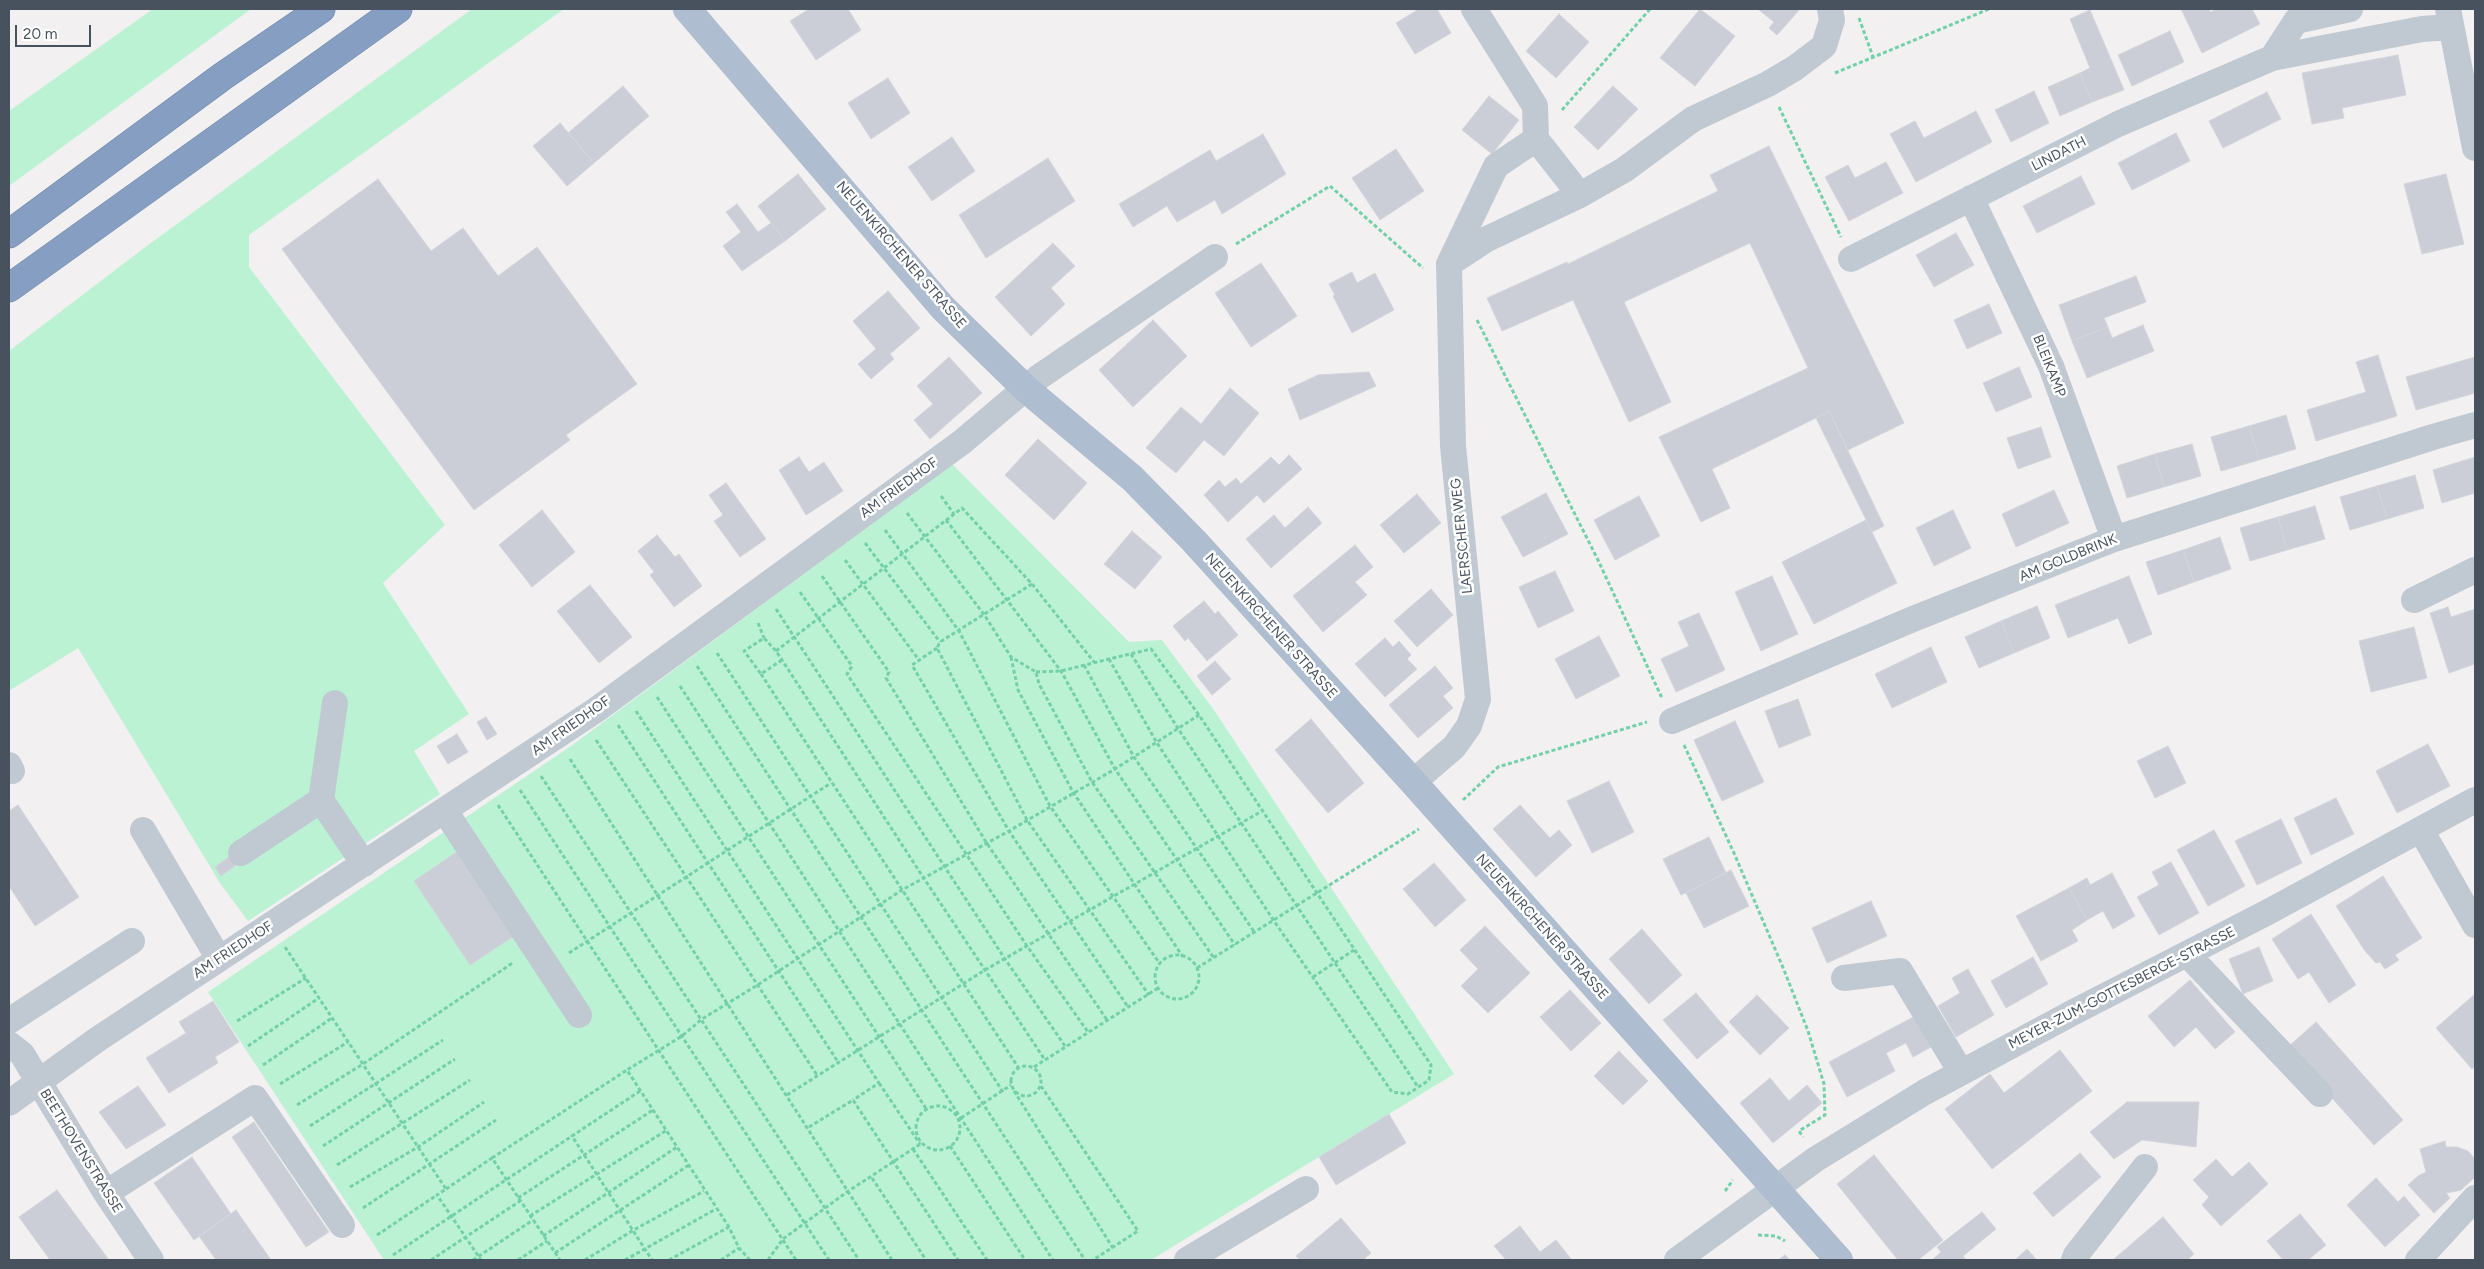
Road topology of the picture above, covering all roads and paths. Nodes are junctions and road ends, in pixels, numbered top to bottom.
1 (321, 9) edge
2 (398, 9) edge
3 (687, 9) edge
4 (1474, 9) edge
5 (1650, 9) edge
6 (1830, 9) edge
7 (1856, 9) edge
8 (1989, 9) edge
9 (2350, 9) edge
10 (2449, 18) edge
11 (2272, 58) junction
12 (1768, 84) junction
13 (1536, 139) junction
14 (2475, 148) edge
15 (1580, 195) junction
16 (1971, 198) junction
17 (9, 234) edge
18 (1215, 257) joint
19 (1851, 259) joint
20 (1448, 264) junction
21 (9, 288) edge
22 (1475, 316) dead end
23 (1026, 389) junction
24 (2475, 425) edge
25 (941, 496) dead end
26 (903, 508) dead end
27 (954, 514) junction
28 (946, 520) junction
29 (881, 525) dead end
30 (925, 536) junction
31 (2114, 539) junction
32 (862, 540) dead end
33 (841, 555) dead end
34 (903, 555) junction
35 (885, 569) junction
36 (2475, 570) edge
37 (819, 572) dead end
38 (1032, 584) junction
39 (864, 585) junction
40 (797, 588) dead end
41 (754, 594) junction
42 (1007, 600) junction
43 (2414, 600) dead end
44 (841, 602) junction
45 (985, 616) junction
46 (819, 619) junction
47 (959, 631) junction
48 (795, 637) junction
49 (940, 642) junction
50 (937, 648) junction
51 (715, 650) dead end
52 (776, 651) junction
53 (1131, 654) junction
54 (1011, 657) junction
55 (1109, 659) junction
56 (782, 660) junction
57 (919, 660) junction
58 (1094, 662) junction
59 (695, 663) dead end
60 (1084, 665) junction
61 (1061, 670) junction
62 (1036, 672) junction
63 (761, 674) junction
64 (680, 686) dead end
65 (657, 696) dead end
66 (335, 703) dead end
67 (636, 710) dead end
68 (1199, 715) junction
69 (1671, 718) junction
70 (617, 725) dead end
71 (1179, 730) junction
72 (556, 737) junction
73 (596, 739) dead end
74 (1157, 743) junction
75 (1134, 757) junction
76 (1115, 769) junction
77 (541, 775) dead end
78 (1092, 782) junction
79 (1413, 782) junction
80 (832, 783) junction
81 (520, 790) dead end
82 (1073, 792) junction
83 (810, 796) junction
84 (321, 800) junction
85 (2475, 800) edge
86 (497, 803) dead end
87 (1050, 806) junction
88 (789, 810) junction
89 (445, 811) junction
90 (1262, 811) junction
91 (1027, 820) junction
92 (1435, 822) junction
93 (770, 823) junction
94 (1242, 824) junction
95 (143, 830) dead end
96 (2420, 830) junction
97 (1009, 831) junction
98 (749, 836) junction
99 (1219, 837) junction
100 (986, 842) junction
101 (1198, 849) junction
102 (727, 850) junction
103 (241, 853) dead end
104 (966, 854) junction
105 (1177, 861) junction
106 (707, 863) junction
107 (364, 864) junction
108 (944, 866) junction
109 (1155, 872) junction
110 (686, 877) junction
111 (923, 878) junction
112 (1134, 884) junction
113 (902, 890) junction
114 (1316, 894) junction
115 (658, 895) junction
116 (1113, 896) junction
117 (881, 904) junction
118 (1296, 907) junction
119 (1089, 910) junction
120 (631, 912) junction
121 (860, 916) junction
122 (1274, 921) junction
123 (1069, 922) junction
124 (2475, 925) edge
125 (270, 926) junction
126 (609, 927) junction
127 (840, 930) junction
128 (1255, 933) junction
129 (1048, 934) junction
130 (132, 941) dead end
131 (587, 942) junction
132 (819, 943) junction
133 (1235, 945) junction
134 (1027, 946) junction
135 (1354, 950) junction
136 (2187, 954) junction
137 (798, 957) junction
138 (1183, 957) junction
139 (541, 958) junction
140 (1214, 958) junction
141 (219, 959) junction
142 (1005, 959) junction
143 (1160, 964) junction
144 (1334, 964) junction
145 (1197, 968) junction
146 (777, 970) junction
147 (985, 970) junction
148 (306, 978) junction
149 (1313, 978) junction
150 (1844, 978) dead end
151 (964, 983) junction
152 (756, 986) junction
153 (1158, 988) junction
154 (1149, 995) junction
155 (942, 996) junction
156 (319, 998) junction
157 (728, 1002) junction
158 (1128, 1008) junction
159 (922, 1009) junction
160 (578, 1015) dead end
161 (332, 1018) junction
162 (702, 1019) junction
163 (1107, 1020) junction
164 (9, 1021) edge
165 (237, 1021) dead end
166 (900, 1023) junction
167 (1088, 1032) junction
168 (682, 1036) junction
169 (879, 1036) junction
170 (443, 1040) dead end
171 (348, 1042) junction
172 (9, 1044) edge
173 (248, 1046) dead end
174 (1065, 1046) junction
175 (658, 1050) junction
176 (858, 1050) junction
177 (455, 1059) dead end
178 (1045, 1060) junction
179 (838, 1062) junction
180 (363, 1064) junction
181 (263, 1065) dead end
182 (1034, 1067) junction
183 (1018, 1068) junction
184 (627, 1070) junction
185 (1961, 1072) junction
186 (817, 1075) junction
187 (470, 1080) dead end
188 (879, 1082) junction
189 (39, 1083) junction
190 (280, 1084) dead end
191 (376, 1084) junction
192 (1011, 1085) junction
193 (1041, 1086) junction
194 (1418, 1088) junction
195 (640, 1091) junction
196 (1014, 1091) junction
197 (1003, 1092) junction
198 (787, 1094) junction
199 (2320, 1094) dead end
200 (853, 1100) junction
201 (484, 1102) dead end
202 (9, 1103) edge
203 (389, 1103) junction
204 (984, 1104) junction
205 (296, 1105) dead end
206 (653, 1110) junction
207 (927, 1110) junction
208 (960, 1119) junction
209 (496, 1120) dead end
210 (403, 1125) junction
211 (310, 1126) dead end
212 (808, 1127) junction
213 (666, 1130) junction
214 (572, 1136) junction
215 (921, 1144) junction
216 (323, 1146) dead end
217 (950, 1146) junction
218 (418, 1147) junction
219 (677, 1147) junction
220 (913, 1149) junction
221 (583, 1156) junction
222 (492, 1158) junction
223 (1816, 1159) junction
224 (429, 1164) junction
225 (893, 1164) junction
226 (337, 1165) dead end
227 (689, 1165) junction
228 (2145, 1167) dead end
229 (597, 1175) junction
230 (1735, 1177) dead end
231 (872, 1178) junction
232 (506, 1180) junction
233 (350, 1187) dead end
234 (446, 1189) junction
235 (1306, 1189) dead end
236 (1777, 1189) junction
237 (704, 1190) junction
238 (608, 1192) junction
239 (847, 1192) junction
240 (106, 1193) junction
241 (1723, 1193) dead end
242 (438, 1195) junction
243 (519, 1199) junction
244 (2475, 1199) edge
245 (363, 1208) dead end
246 (619, 1209) junction
247 (716, 1209) junction
248 (826, 1209) junction
249 (452, 1216) junction
250 (532, 1218) junction
251 (342, 1224) dead end
252 (806, 1224) junction
253 (1724, 1225) junction
254 (729, 1227) junction
255 (632, 1231) junction
256 (377, 1235) dead end
257 (465, 1236) junction
258 (543, 1236) junction
259 (783, 1239) junction
260 (547, 1241) junction
261 (1789, 1244) dead end
262 (644, 1248) junction
263 (739, 1248) junction
264 (1113, 1248) junction
265 (555, 1253) junction
266 (393, 1255) dead end
267 (480, 1258) edge
268 (151, 1260) edge
269 (431, 1260) edge
270 (473, 1260) edge
271 (518, 1260) edge
272 (560, 1260) edge
273 (585, 1260) edge
274 (625, 1260) edge
275 (652, 1260) edge
276 (670, 1260) edge
277 (721, 1260) edge
278 (750, 1260) edge
279 (768, 1260) edge
280 (796, 1260) edge
281 (828, 1260) edge
282 (859, 1260) edge
283 (892, 1260) edge
284 (926, 1260) edge
285 (958, 1260) edge
286 (988, 1260) edge
287 (1025, 1260) edge
288 (1053, 1260) edge
289 (1085, 1260) edge
290 (1092, 1260) edge
291 (1187, 1260) edge
292 (1676, 1260) edge
293 (1839, 1260) edge
294 (2074, 1260) edge
295 (2418, 1260) edge

1 - 17 highway
2 - 21 highway
3 - 23 main road, NEUENKIRCHENER STRASSE
4 - 13 street
5 - 13 path
6 - 12 street
7 - 8 path
9 - 11 street
10 - 11 street, LINDATH
10 - 14 street
11 - 16 street, LINDATH
12 - 15 street
12 - 19 path
13 - 15 street
13 - 20 street, LAERSCHER WEG
15 - 20 street
16 - 19 street, LINDATH
16 - 31 street, BLEIKAMP
18 - 20 path
18 - 23 street, AM FRIEDHOF
20 - 79 street, LAERSCHER WEG
22 - 69 path
23 - 41 street, AM FRIEDHOF
23 - 79 main road, NEUENKIRCHENER STRASSE
24 - 31 street, AM GOLDBRINK
25 - 27 path
26 - 30 path
27 - 28 path
27 - 38 path
28 - 30 path
28 - 42 path
29 - 34 path
30 - 34 path
30 - 45 path
31 - 69 street, AM GOLDBRINK
32 - 35 path
33 - 39 path
34 - 35 path
34 - 47 path
35 - 39 path
35 - 49 path
36 - 43 street
37 - 44 path
38 - 42 path
38 - 58 path
39 - 44 path
39 - 57 path
40 - 46 path
41 - 48 path
41 - 72 street, AM FRIEDHOF
42 - 45 path
42 - 61 path
44 - 46 path
44 - 100 path
45 - 47 path
45 - 54 path
46 - 48 path
46 - 104 path
47 - 49 path
47 - 87 path
48 - 52 path
48 - 108 path
49 - 50 path
50 - 57 path
50 - 91 path
51 - 83 path
52 - 56 path
52 - 63 path
53 - 55 path
53 - 68 path
53 - 71 path
54 - 62 path
54 - 82 path
55 - 58 path
55 - 74 path
56 - 63 path
56 - 111 path
57 - 97 path
58 - 60 path
59 - 88 path
60 - 61 path
60 - 75 path
61 - 62 path
61 - 76 path
62 - 78 path
63 - 80 path
64 - 93 path
65 - 98 path
66 - 84 street
67 - 102 path
68 - 71 path
68 - 90 path
69 - 92 path
69 - 223 path
70 - 106 path
71 - 74 path
71 - 94 path
72 - 89 street, AM FRIEDHOF
72 - 115 path
73 - 110 path
74 - 75 path
74 - 99 path
75 - 76 path
75 - 101 path
76 - 78 path
76 - 105 path
77 - 120 path
78 - 82 path
78 - 109 path
79 - 92 main road, NEUENKIRCHENER STRASSE
80 - 83 path
80 - 113 path
81 - 126 path
82 - 87 path
82 - 112 path
83 - 88 path
83 - 117 path
84 - 103 street
84 - 107 street
85 - 96 street, MEYER-ZUM-GOTTESBERGE-STRASSE
86 - 131 path
87 - 91 path
87 - 116 path
88 - 93 path
88 - 121 path
89 - 107 street, AM FRIEDHOF
89 - 139 street
90 - 94 path
90 - 114 path
91 - 97 path
91 - 119 path
92 - 114 path
92 - 236 main road, NEUENKIRCHENER STRASSE
93 - 98 path
93 - 127 path
94 - 99 path
94 - 118 path
95 - 141 street
96 - 124 street
96 - 136 street, MEYER-ZUM-GOTTESBERGE-STRASSE
97 - 100 path
97 - 123 path
98 - 102 path
98 - 132 path
99 - 101 path
99 - 122 path
100 - 104 path
100 - 129 path
101 - 105 path
101 - 128 path
102 - 106 path
102 - 137 path
104 - 108 path
104 - 134 path
105 - 109 path
105 - 133 path
106 - 110 path
106 - 146 path
107 - 125 street, AM FRIEDHOF
108 - 111 path
108 - 142 path
109 - 112 path
109 - 140 path
110 - 115 path
110 - 152 path
111 - 113 path
111 - 147 path
112 - 116 path
112 - 138 path
113 - 117 path
113 - 151 path
114 - 118 path
114 - 135 path
115 - 120 path
115 - 157 path
116 - 119 path
116 - 143 path
117 - 121 path
117 - 155 path
118 - 122 path
118 - 144 path
119 - 123 path
119 - 154 path
120 - 126 path
120 - 162 path
121 - 127 path
121 - 159 path
122 - 128 path
122 - 149 path
123 - 129 path
123 - 158 path
125 - 141 street, AM FRIEDHOF
125 - 148 path
126 - 131 path
126 - 168 path
127 - 132 path
127 - 166 path
128 - 133 path
129 - 134 path
129 - 163 path
130 - 164 street
131 - 139 path
131 - 175 path
132 - 137 path
132 - 169 path
133 - 140 path
134 - 142 path
134 - 167 path
135 - 144 path
135 - 194 path
136 - 185 street, MEYER-ZUM-GOTTESBERGE-STRASSE
136 - 199 street
137 - 146 path
137 - 176 path
138 - 143 path
138 - 145 path
139 - 160 street
139 - 180 path
140 - 145 path
141 - 189 street, AM FRIEDHOF
142 - 147 path
142 - 174 path
143 - 153 path
144 - 149 path
144 - 194 path
145 - 153 path
146 - 152 path
146 - 179 path
147 - 151 path
147 - 178 path
148 - 156 path
148 - 165 path
149 - 194 path
150 - 185 street
151 - 155 path
151 - 183 path
152 - 157 path
152 - 186 path
153 - 154 path
154 - 158 path
155 - 159 path
155 - 197 path
156 - 161 path
156 - 173 path
157 - 162 path
157 - 198 path
158 - 163 path
159 - 166 path
159 - 204 path
161 - 171 path
161 - 181 path
162 - 168 path
162 - 248 path
163 - 167 path
166 - 169 path
166 - 208 path
167 - 174 path
168 - 175 path
168 - 252 path
169 - 176 path
169 - 207 path
170 - 191 path
171 - 180 path
171 - 190 path
172 - 189 street, BEETHOVENSTRASSE
174 - 178 path
175 - 184 path
175 - 259 path
176 - 179 path
176 - 188 path
177 - 203 path
178 - 182 path
179 - 186 path
180 - 191 path
180 - 205 path
182 - 183 path
182 - 193 path
183 - 192 path
184 - 195 path
184 - 222 path
185 - 223 street, MEYER-ZUM-GOTTESBERGE-STRASSE
186 - 198 path
187 - 210 path
188 - 200 path
188 - 215 path
189 - 202 street, AM FRIEDHOF
189 - 240 street, BEETHOVENSTRASSE
191 - 203 path
191 - 211 path
192 - 196 path
192 - 197 path
193 - 196 path
193 - 264 path
195 - 206 path
195 - 214 path
196 - 264 path
197 - 204 path
198 - 212 path
200 - 212 path
200 - 225 path
201 - 218 path
203 - 210 path
203 - 216 path
204 - 208 path
204 - 289 path
206 - 213 path
206 - 221 path
207 - 208 path
207 - 215 path
208 - 217 path
208 - 288 path
209 - 224 path
210 - 218 path
210 - 226 path
212 - 239 path
213 - 219 path
213 - 229 path
214 - 221 path
214 - 232 path
215 - 217 path
215 - 220 path
217 - 287 path
218 - 224 path
218 - 233 path
219 - 227 path
219 - 238 path
220 - 225 path
220 - 286 path
221 - 229 path
221 - 243 path
222 - 232 path
222 - 234 path
223 - 236 street, MEYER-ZUM-GOTTESBERGE-STRASSE
224 - 234 path
224 - 245 path
225 - 231 path
225 - 285 path
227 - 237 path
227 - 246 path
228 - 294 street
229 - 238 path
229 - 250 path
230 - 241 path
231 - 239 path
231 - 284 path
232 - 243 path
232 - 249 path
234 - 242 path
235 - 291 street
236 - 253 street, MEYER-ZUM-GOTTESBERGE-STRASSE
236 - 293 main road, NEUENKIRCHENER STRASSE
237 - 247 path
237 - 255 path
238 - 246 path
238 - 258 path
239 - 248 path
239 - 283 path
240 - 251 street
240 - 268 street, BEETHOVENSTRASSE
242 - 249 path
242 - 256 path
243 - 250 path
243 - 257 path
244 - 295 street
246 - 255 path
246 - 265 path
247 - 254 path
247 - 262 path
248 - 252 path
248 - 282 path
249 - 257 path
249 - 266 path
250 - 258 path
250 - 267 path
252 - 259 path
252 - 281 path
253 - 261 path
253 - 292 street, MEYER-ZUM-GOTTESBERGE-STRASSE
254 - 263 path
254 - 276 path
255 - 262 path
255 - 273 path
257 - 267 path
257 - 269 path
258 - 260 path
259 - 279 path
259 - 280 path
260 - 265 path
260 - 271 path
262 - 274 path
262 - 275 path
263 - 277 path
263 - 278 path
264 - 290 path
265 - 272 path
267 - 270 path

